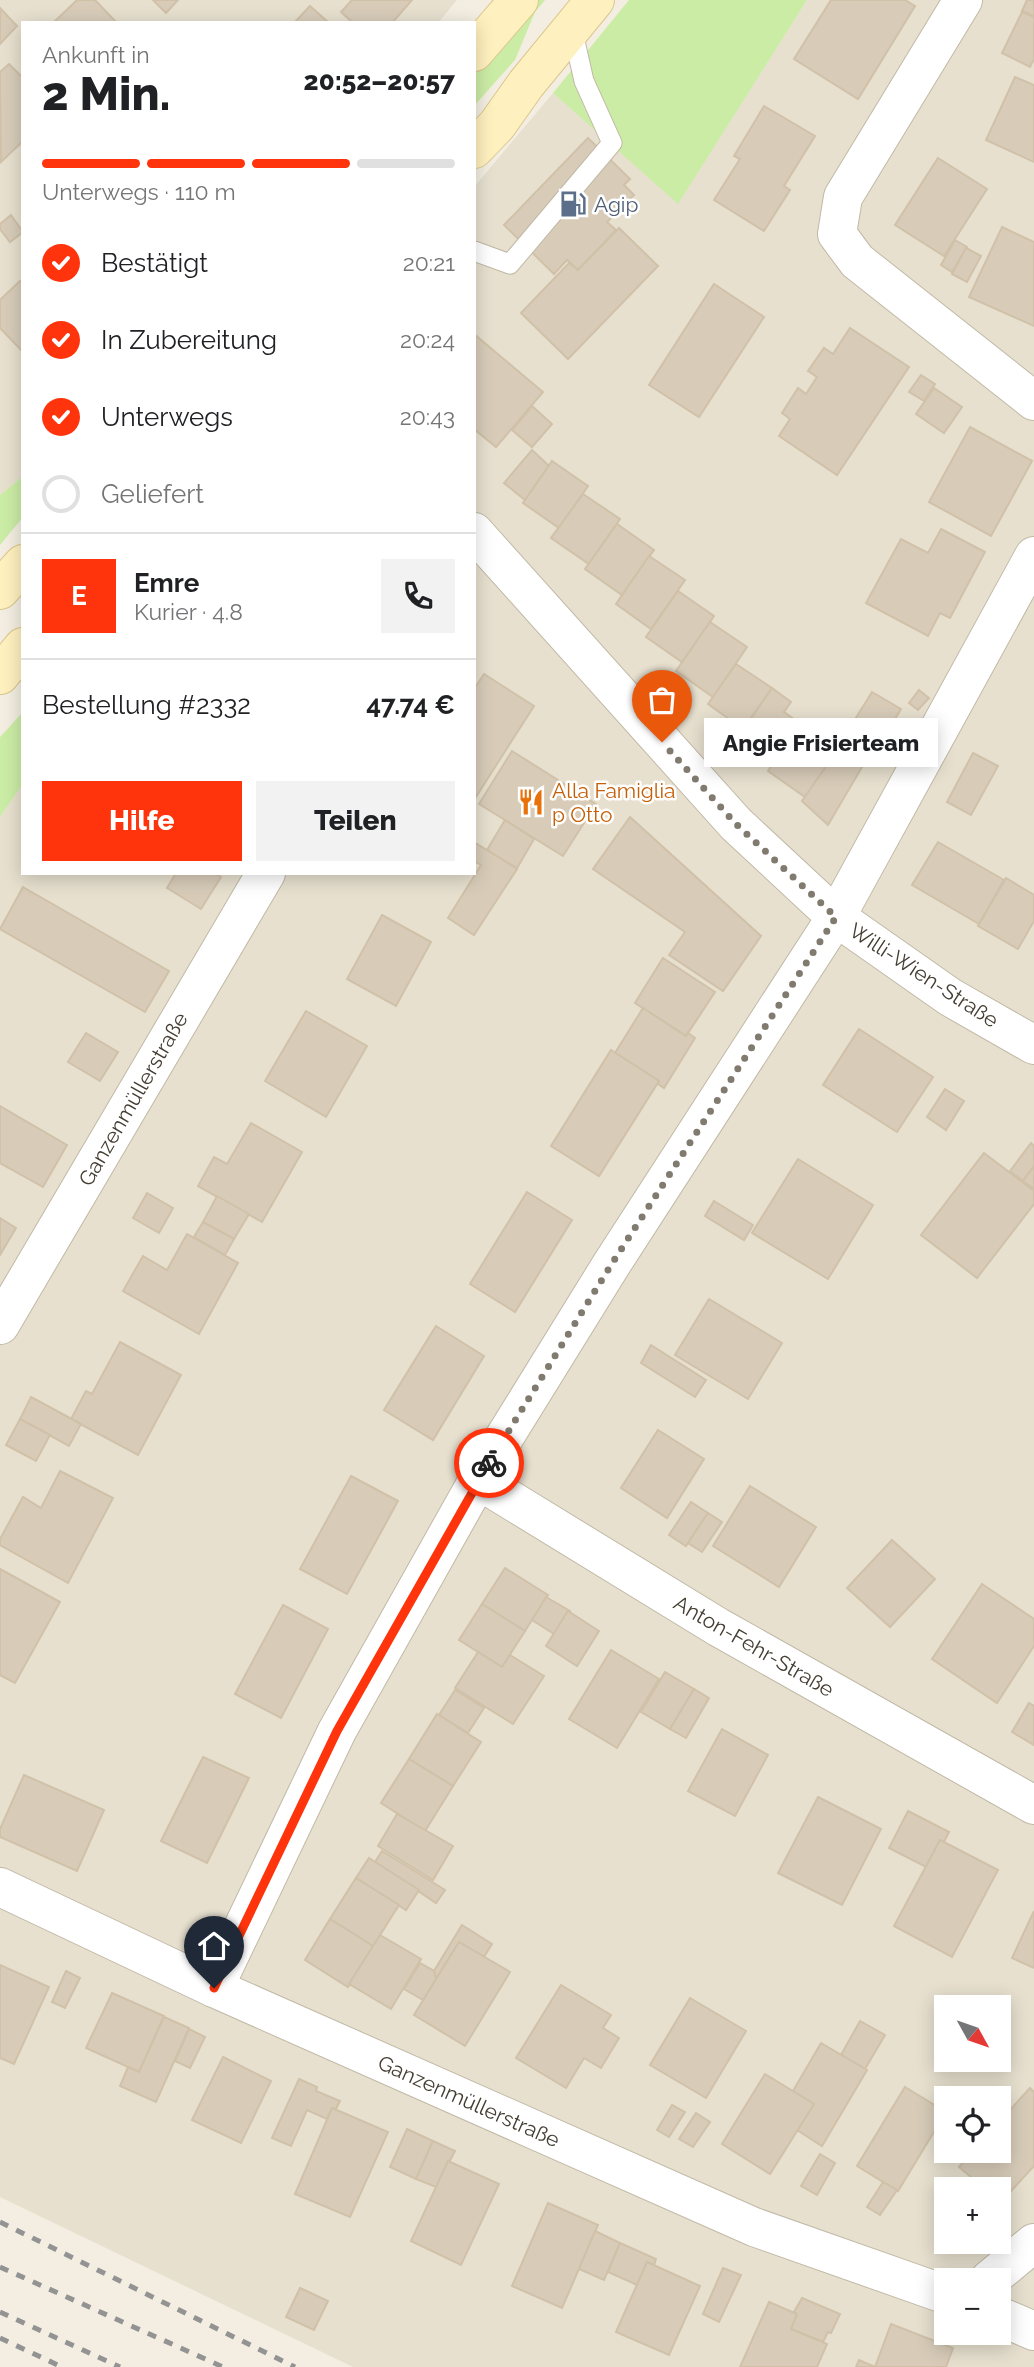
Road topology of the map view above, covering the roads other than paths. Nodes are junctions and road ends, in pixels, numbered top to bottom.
1 (519, 0) edge
2 (963, 0) edge
3 (584, 14) edge
4 (476, 50) edge
5 (476, 147) edge
6 (476, 252) edge
7 (1034, 401) edge
8 (476, 537) edge
9 (1034, 556) edge
10 (21, 566) edge
11 (0, 590) edge
12 (21, 649) edge
13 (0, 675) edge
14 (265, 875) edge
15 (836, 917) junction
16 (1034, 1045) edge
17 (0, 1325) edge
18 (478, 1480) junction
19 (1034, 1805) edge
20 (0, 1887) edge
21 (214, 1988) junction
22 (1034, 2243) edge
23 (1004, 2268) edge
24 (934, 2289) edge
25 (1011, 2321) edge
26 (1034, 2331) edge

1 - 4 main road
2 - 7 street
3 - 5 main road
3 - 6 lane
8 - 15 street, Willi-Wien-Straße
9 - 15 street
10 - 11 main road
12 - 13 main road
14 - 17 street, Ganzenmüllerstraße
15 - 16 street, Willi-Wien-Straße
15 - 18 street
18 - 19 street, Anton-Fehr-Straße
18 - 21 street
20 - 21 street, Ganzenmüllerstraße
21 - 24 street, Ganzenmüllerstraße
22 - 23 street
25 - 26 street

